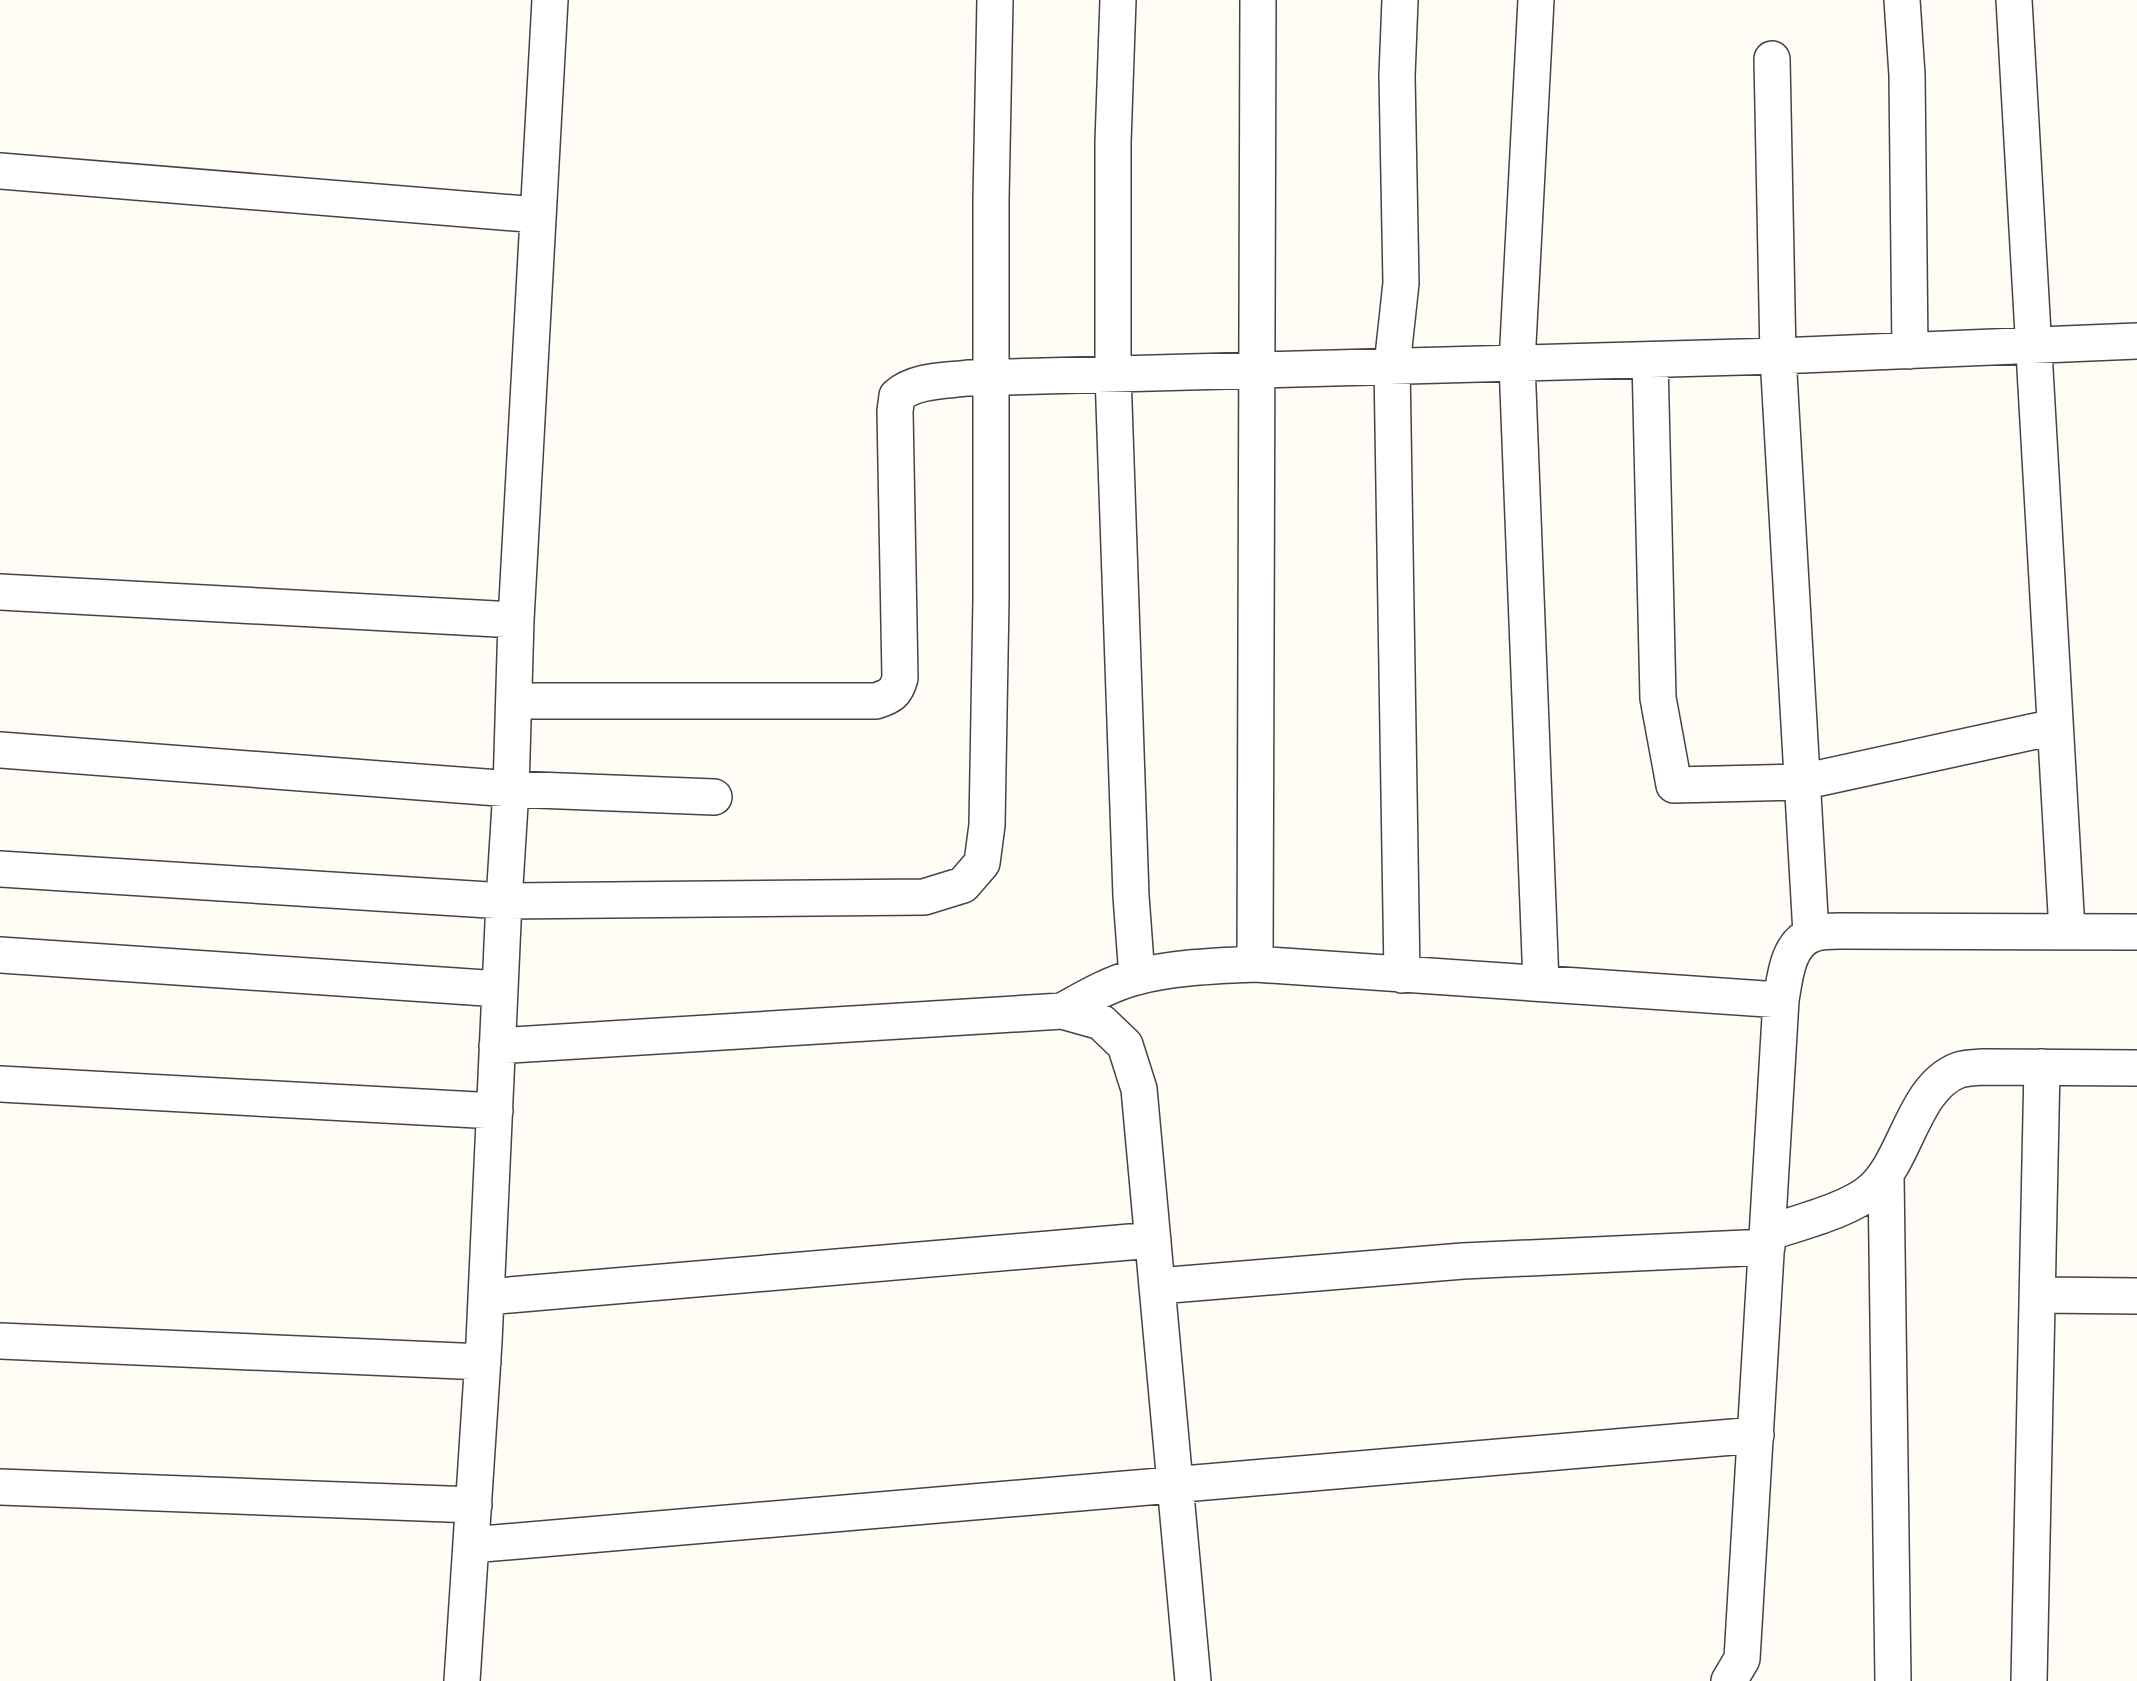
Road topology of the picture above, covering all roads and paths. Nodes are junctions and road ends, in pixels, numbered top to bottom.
1 (550, 0) edge
2 (995, 0) edge
3 (1118, 0) edge
4 (1258, 0) edge
5 (1401, 0) edge
6 (1535, 0) edge
7 (1902, 0) edge
8 (2014, 0) edge
9 (1772, 58) dead end
10 (0, 171) edge
11 (538, 215) junction
12 (2137, 341) edge
13 (2032, 347) junction
14 (1910, 351) junction
15 (1777, 356) junction
16 (1650, 360) junction
17 (1517, 363) junction
18 (1392, 366) junction
19 (1255, 371) junction
20 (1113, 374) junction
21 (989, 378) junction
22 (0, 592) edge
23 (516, 620) junction
24 (514, 701) junction
25 (2054, 727) junction
26 (0, 750) edge
27 (1802, 782) junction
28 (511, 789) junction
29 (714, 797) dead end
30 (0, 869) edge
31 (504, 901) junction
32 (2067, 931) junction
33 (2137, 932) edge
34 (1811, 934) junction
35 (0, 955) edge
36 (1255, 964) junction
37 (1402, 975) junction
38 (1137, 976) junction
39 (1541, 983) junction
40 (500, 989) junction
41 (1781, 1000) junction
42 (1062, 1011) junction
43 (497, 1046) junction
44 (2042, 1068) junction
45 (2137, 1068) edge
46 (0, 1084) edge
47 (495, 1111) junction
48 (1886, 1176) junction
49 (1153, 1240) junction
50 (1767, 1240) junction
51 (1158, 1286) junction
52 (2038, 1295) junction
53 (2137, 1296) edge
54 (486, 1297) junction
55 (0, 1341) edge
56 (483, 1362) junction
57 (1756, 1435) junction
58 (1177, 1483) junction
59 (0, 1486) edge
60 (474, 1505) junction
61 (471, 1545) junction
62 (462, 1681) edge
63 (1193, 1681) edge
64 (1729, 1681) edge
65 (1893, 1681) edge
66 (2029, 1681) edge

1 - 11 street
2 - 21 street
3 - 20 street
4 - 19 street
5 - 18 street
6 - 17 street
7 - 14 street
8 - 13 street
9 - 15 street
10 - 11 street
11 - 23 street
12 - 13 street
13 - 14 street
13 - 25 street
14 - 15 street
15 - 16 street
15 - 27 street
16 - 17 street
16 - 27 street
17 - 18 street
17 - 39 street
18 - 19 street
18 - 37 street
19 - 20 street
19 - 36 street
20 - 21 street
20 - 38 street
21 - 24 street
21 - 31 street
22 - 23 street
23 - 24 street
24 - 28 street
25 - 27 street
25 - 32 street
26 - 28 street
27 - 34 street
28 - 29 street
28 - 31 street
30 - 31 street
31 - 40 street
32 - 33 street
32 - 34 street
34 - 41 street
35 - 40 street
36 - 37 street
36 - 38 street
37 - 39 street
38 - 42 street
39 - 41 street
40 - 43 street
41 - 50 street
42 - 43 street
42 - 49 street
43 - 47 street
44 - 45 street
44 - 48 street
44 - 52 street
46 - 47 street
47 - 54 street
48 - 50 street
48 - 65 street
49 - 51 street
49 - 54 street
50 - 51 street
50 - 57 street
51 - 58 street
52 - 53 street
52 - 66 street
54 - 56 street
55 - 56 street
56 - 60 street
57 - 58 street
57 - 64 street
58 - 61 street
58 - 63 street
59 - 60 street
60 - 61 street
61 - 62 street

